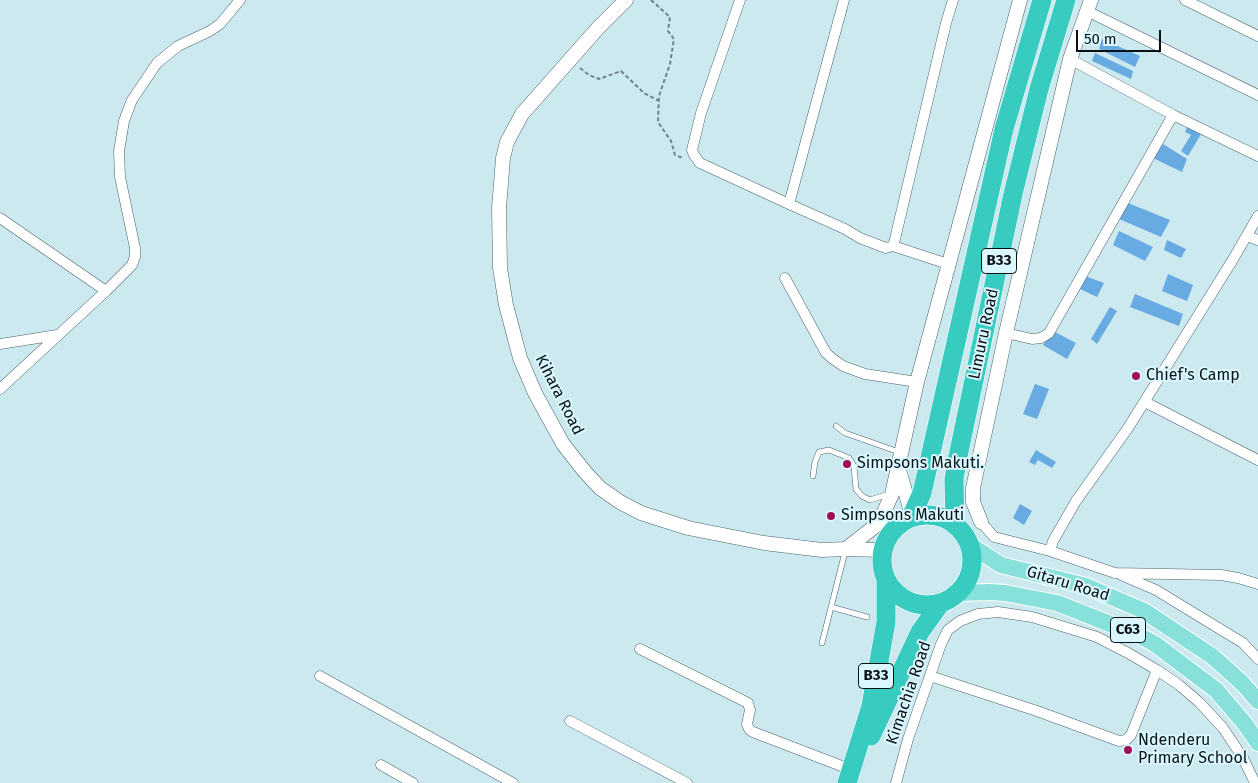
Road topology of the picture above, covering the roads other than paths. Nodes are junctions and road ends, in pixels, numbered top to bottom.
1 (240, 0) edge
2 (626, 0) edge
3 (740, 0) edge
4 (844, 0) edge
5 (953, 0) edge
6 (1020, 0) edge
7 (1042, 0) edge
8 (1066, 0) edge
9 (1185, 0) edge
10 (1089, 5) edge
11 (1258, 36) edge
12 (1070, 59) junction
13 (1258, 96) edge
14 (1173, 115) junction
15 (1258, 156) edge
16 (789, 204) junction
17 (1258, 216) edge
18 (0, 218) edge
19 (1246, 236) junction
20 (1258, 240) edge
21 (893, 246) junction
22 (948, 264) junction
23 (786, 278) dead end
24 (106, 291) junction
25 (1006, 333) junction
26 (58, 335) junction
27 (0, 344) edge
28 (916, 382) junction
29 (0, 389) edge
30 (1145, 402) junction
31 (836, 426) dead end
32 (902, 453) junction
33 (1258, 460) edge
34 (898, 467) junction
35 (813, 476) dead end
36 (892, 494) junction
37 (912, 515) junction
38 (981, 522) joint
39 (955, 525) junction
40 (970, 545) junction
41 (846, 549) junction
42 (882, 550) junction
43 (1050, 552) junction
44 (1115, 573) junction
45 (886, 580) junction
46 (1258, 584) edge
47 (959, 593) junction
48 (940, 604) junction
49 (831, 606) junction
50 (867, 617) dead end
51 (822, 643) dead end
52 (640, 649) dead end
53 (1258, 659) edge
54 (1157, 670) junction
55 (320, 676) dead end
56 (930, 676) junction
57 (1258, 701) edge
58 (570, 721) dead end
59 (1258, 743) edge
60 (381, 765) dead end
61 (850, 777) edge
62 (413, 783) edge
63 (513, 783) edge
64 (687, 783) edge
65 (896, 783) edge
66 (1255, 783) edge

1 - 24 street
2 - 41 street, Kihara Road
3 - 16 street
4 - 16 street
5 - 21 street
6 - 22 street
7 - 37 highway, Limuru Road / B33
8 - 39 highway, Limuru Road / B33
9 - 11 street
10 - 12 street
10 - 13 street
12 - 14 street
12 - 25 street
14 - 15 street
14 - 25 street
16 - 21 street
17 - 19 street
18 - 24 street
19 - 20 street
19 - 30 street
21 - 22 street
22 - 28 street
23 - 28 street
24 - 26 street
25 - 38 street
26 - 27 street
26 - 29 street
28 - 32 street
30 - 33 street
30 - 43 street
31 - 32 lane
32 - 34 street
34 - 36 street
34 - 37 street
35 - 36 lane
36 - 41 street
37 - 39 highway
37 - 42 highway
38 - 43 street
39 - 40 highway
40 - 47 highway
40 - 57 main road, Gitaru Road / C63
41 - 42 street, Kihara Road
41 - 49 lane
42 - 45 highway
43 - 44 street
44 - 46 street
44 - 53 street
45 - 48 highway
45 - 61 highway, B33
47 - 48 highway
47 - 59 main road, C63
48 - 61 highway, B33
49 - 50 lane
49 - 51 lane
52 - 61 street
54 - 56 street, Kimachia Road
54 - 56 street
54 - 66 street, Kimachia Road
55 - 63 street
56 - 65 street, Kimachia Road
58 - 64 street
60 - 62 street

